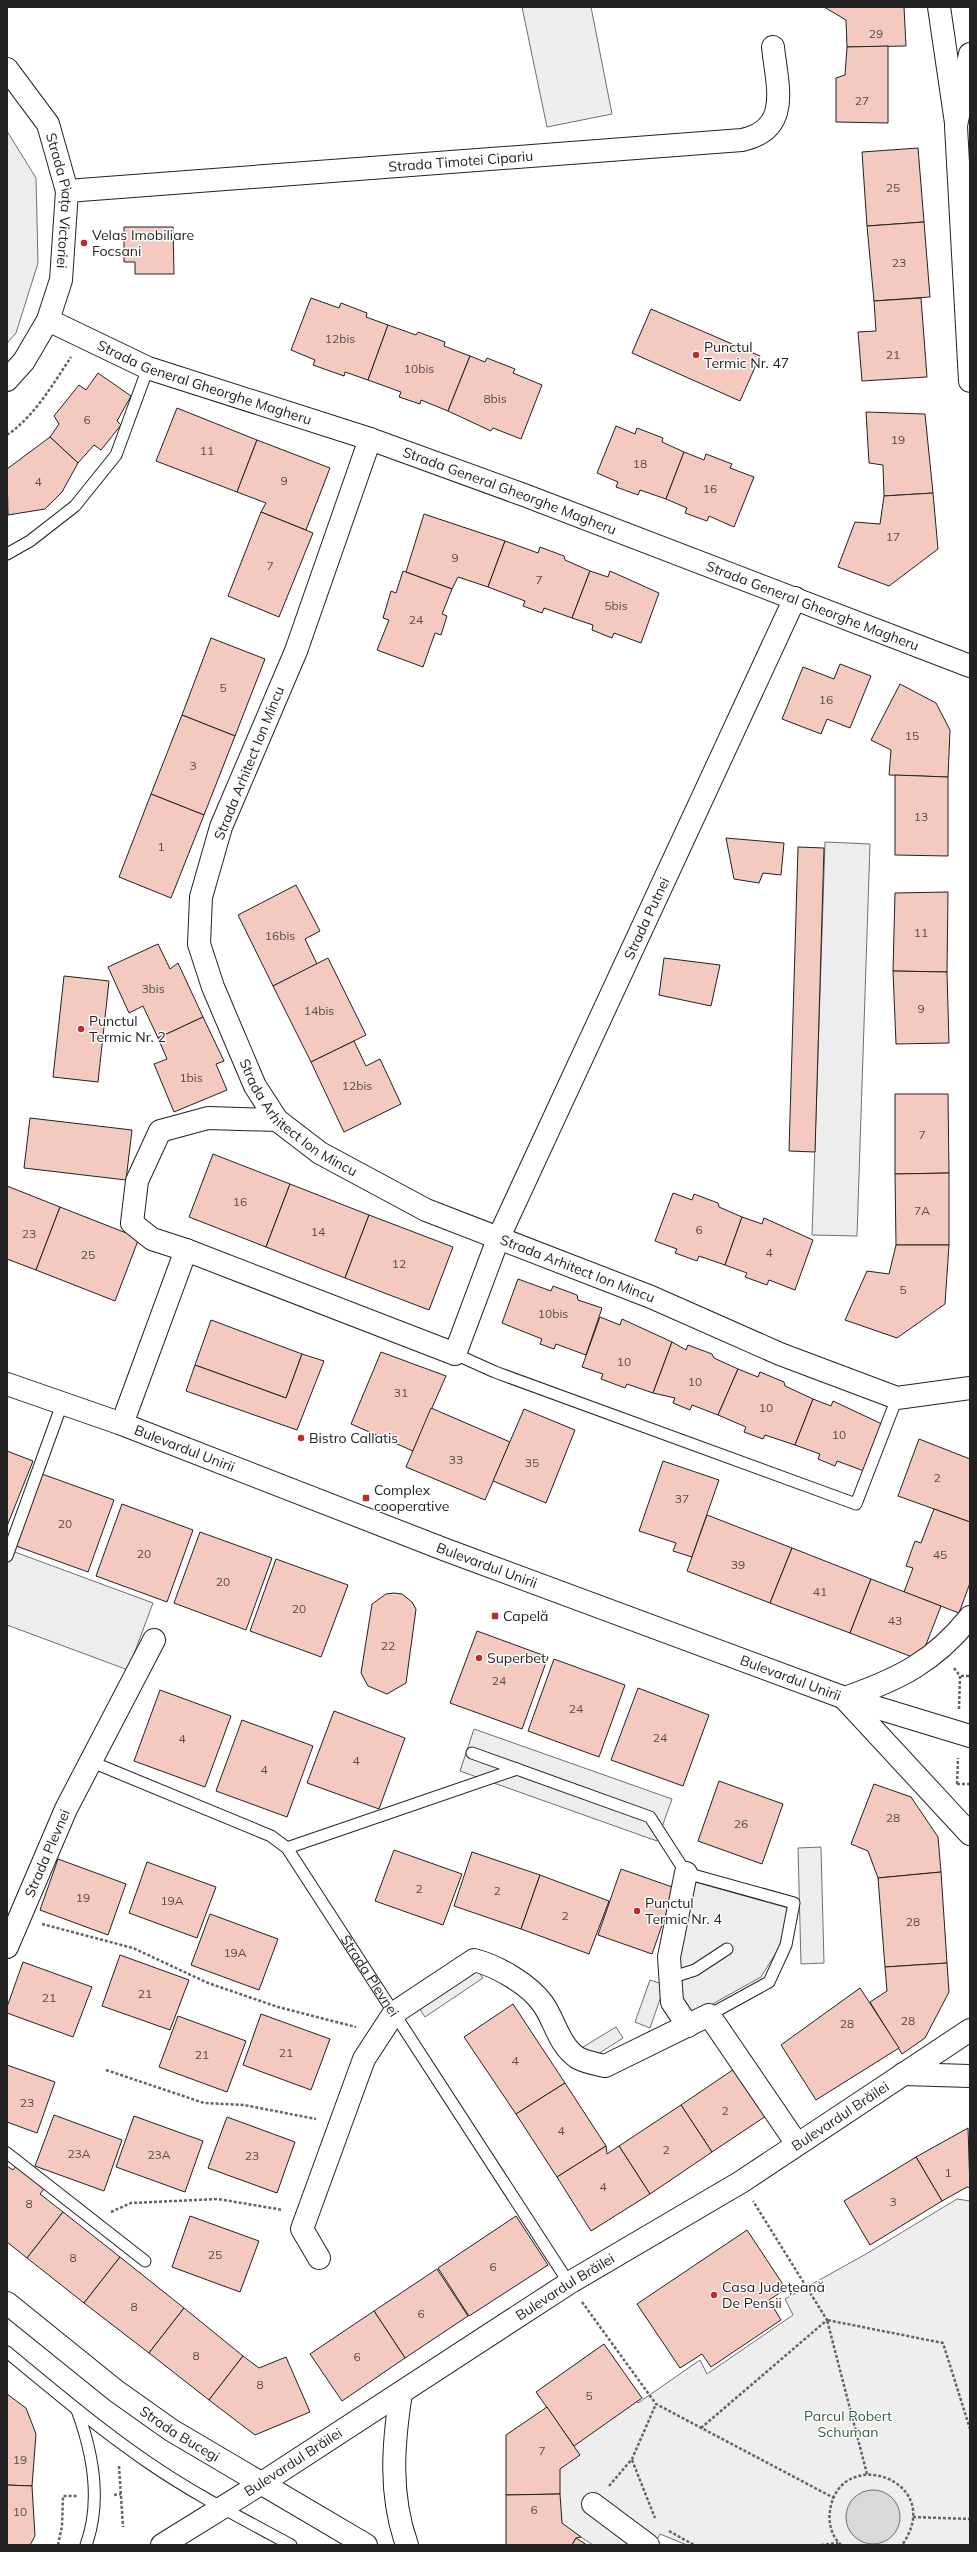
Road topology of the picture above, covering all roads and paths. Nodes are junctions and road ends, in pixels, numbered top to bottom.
1 (939, 7) edge
2 (773, 47) dead end
3 (970, 54) edge
4 (7, 69) edge
5 (956, 126) junction
6 (67, 192) junction
7 (48, 320) junction
8 (84, 337) junction
9 (148, 368) junction
10 (7, 380) edge
11 (970, 382) edge
12 (7, 435) edge
13 (370, 439) junction
14 (7, 554) edge
15 (795, 598) junction
16 (970, 666) edge
17 (277, 1120) junction
18 (498, 1239) junction
19 (186, 1250) junction
20 (455, 1354) junction
21 (7, 1384) edge
22 (970, 1388) edge
23 (897, 1398) junction
24 (62, 1404) junction
25 (122, 1424) junction
26 (7, 1556) edge
27 (970, 1616) edge
28 (154, 1640) dead end
29 (970, 1676) edge
30 (845, 1698) junction
31 (964, 1735) edge
32 (472, 1753) dead end
33 (92, 1762) junction
34 (516, 1769) junction
35 (957, 1784) dead end
36 (970, 1784) edge
37 (970, 1834) edge
38 (287, 1848) junction
39 (686, 1873) junction
40 (18, 1917) junction
41 (7, 1947) edge
42 (727, 1948) dead end
43 (670, 1978) junction
44 (394, 2013) junction
45 (709, 2015) junction
46 (688, 2026) junction
47 (970, 2030) edge
48 (380, 2034) junction
49 (106, 2070) dead end
50 (903, 2074) junction
51 (970, 2076) edge
52 (340, 2123) junction
53 (797, 2144) junction
54 (7, 2153) edge
55 (741, 2182) junction
56 (307, 2214) junction
57 (92, 2220) junction
58 (319, 2258) dead end
59 (145, 2261) dead end
60 (569, 2283) junction
61 (7, 2303) edge
62 (827, 2320) junction
63 (7, 2352) edge
64 (401, 2393) junction
65 (656, 2404) junction
66 (77, 2409) junction
67 (701, 2428) junction
68 (970, 2428) edge
69 (632, 2459) junction
70 (119, 2465) dead end
71 (867, 2474) junction
72 (262, 2483) junction
73 (63, 2496) dead end
74 (834, 2498) junction
75 (593, 2504) joint
76 (222, 2508) junction
77 (913, 2516) junction
78 (970, 2519) edge
79 (657, 2524) dead end
80 (124, 2527) dead end
81 (840, 2544) edge
82 (58, 2545) edge
83 (86, 2545) edge
84 (162, 2545) edge
85 (291, 2545) edge
86 (366, 2545) edge
87 (407, 2545) edge
88 (648, 2545) edge
89 (821, 2545) edge
90 (902, 2545) edge

1 - 5 street
2 - 6 street, Strada Timotei Cipariu
3 - 5 street
4 - 6 street, Strada Piața Victoriei
5 - 11 street
6 - 7 street, Strada Piața Victoriei
7 - 8 street, Strada General Gheorghe Magheru
7 - 10 street, Strada Piața Victoriei
8 - 9 street, Strada General Gheorghe Magheru
8 - 12 path
9 - 13 street, Strada General Gheorghe Magheru
9 - 14 lane
13 - 15 street, Strada General Gheorghe Magheru
13 - 17 street, Strada Arhitect Ion Mincu
15 - 16 street, Strada General Gheorghe Magheru
15 - 18 street, Strada Putnei
17 - 18 street, Strada Arhitect Ion Mincu
17 - 19 street
18 - 20 street, Strada Putnei
18 - 23 street, Strada Arhitect Ion Mincu
19 - 20 street
19 - 25 street
20 - 23 lane
21 - 24 street, Bulevardul Unirii
22 - 23 street, Strada Arhitect Ion Mincu
24 - 25 street, Bulevardul Unirii
24 - 26 lane
25 - 30 street, Bulevardul Unirii
27 - 30 street
28 - 33 street, Strada Plevnei
29 - 31 path
30 - 31 street, Bulevardul Unirii
30 - 37 street
32 - 34 lane
33 - 38 lane, Strada Plevnei
33 - 40 street, Strada Plevnei
34 - 38 lane
34 - 39 lane
35 - 36 path
38 - 44 lane, Strada Plevnei
39 - 43 street
39 - 45 lane
40 - 41 street, Strada Plevnei
40 - 48 path
42 - 43 lane
43 - 46 street
44 - 46 street
44 - 48 street
44 - 60 lane, Strada Plevnei
45 - 46 street
45 - 53 street
47 - 50 street, Bulevardul Brăilei
48 - 52 street
49 - 52 path
50 - 51 street
50 - 53 street, Bulevardul Brăilei
52 - 56 street
53 - 55 street, Bulevardul Brăilei
54 - 57 lane
55 - 60 street, Bulevardul Brăilei
55 - 62 path
56 - 57 path
56 - 58 street
57 - 59 lane
60 - 64 street, Bulevardul Brăilei
60 - 65 path
61 - 72 street, Strada Bucegi
62 - 67 path
62 - 68 path
62 - 71 path
63 - 66 lane
64 - 72 street, Bulevardul Brăilei
64 - 87 street
65 - 67 path
65 - 69 path
66 - 76 lane
66 - 83 lane
67 - 74 path
69 - 75 path
69 - 79 path
70 - 80 path
71 - 74 path
71 - 77 path
72 - 76 street, Bulevardul Brăilei
72 - 86 street, Strada Bucegi
73 - 82 path
74 - 81 path
75 - 88 street
76 - 84 street, Bulevardul Brăilei
76 - 85 lane
77 - 78 path
77 - 90 path
81 - 89 path

